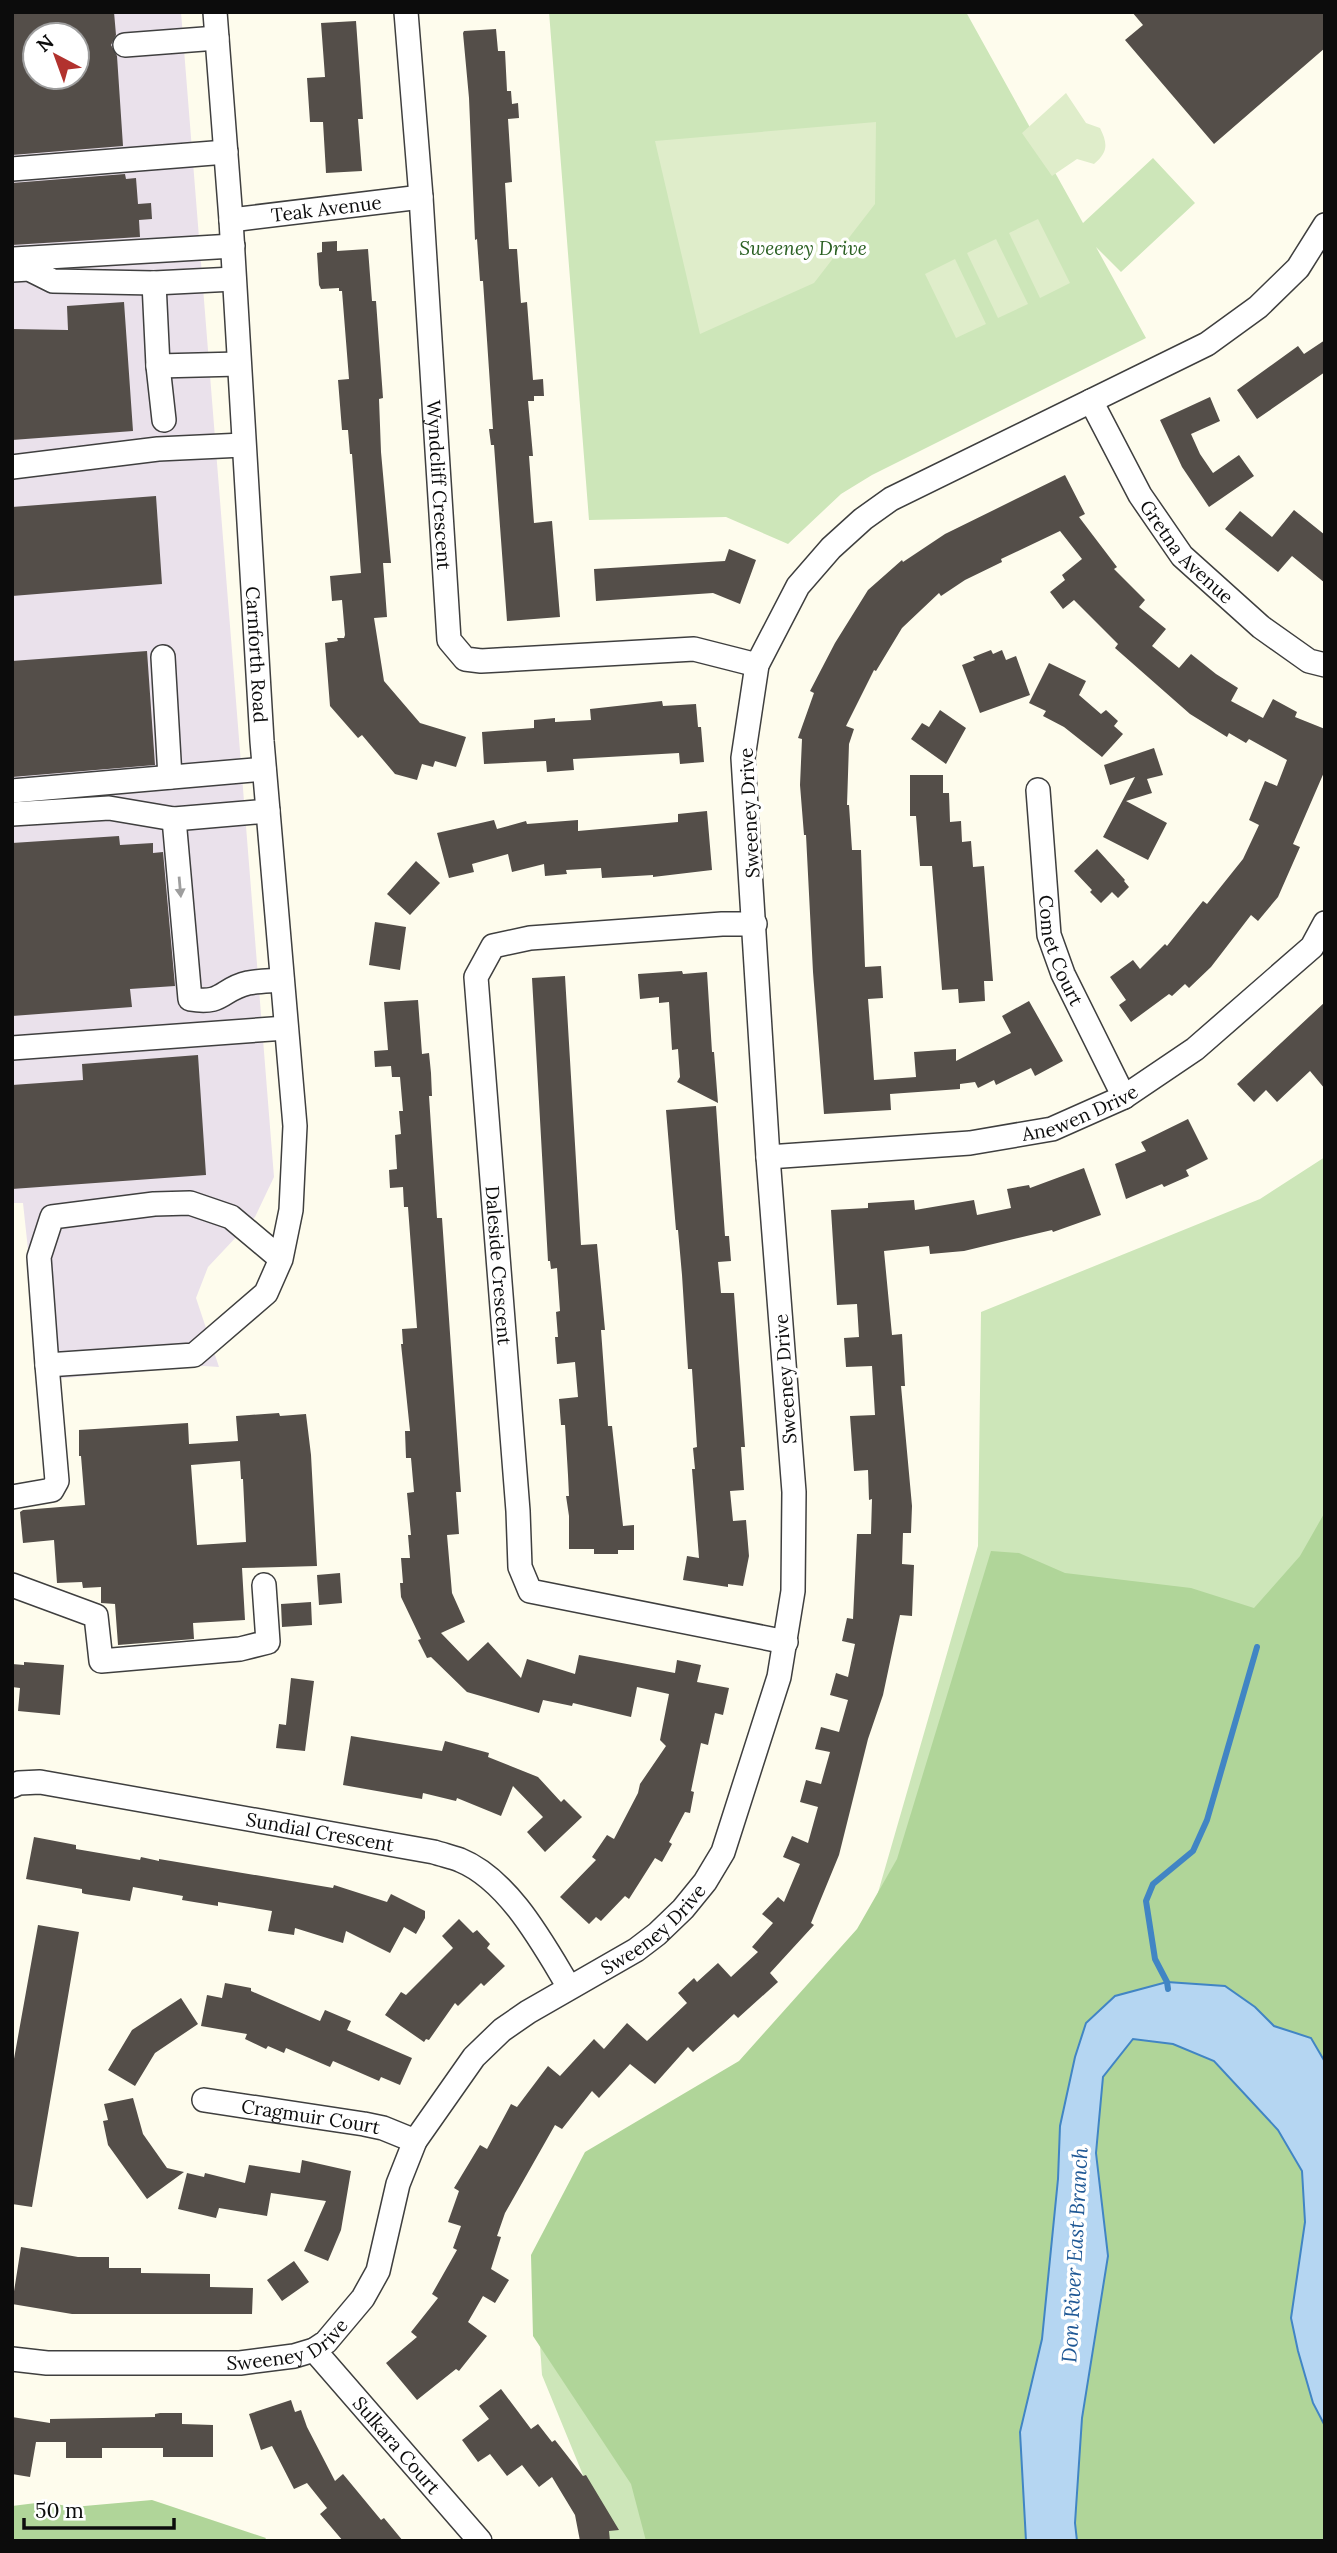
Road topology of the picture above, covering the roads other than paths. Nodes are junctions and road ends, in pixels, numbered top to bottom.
1 (215, 12) edge
2 (406, 12) edge
3 (217, 38) junction
4 (125, 45) dead end
5 (226, 152) junction
6 (12, 169) edge
7 (421, 197) junction
8 (231, 220) junction
9 (1325, 225) edge
10 (233, 246) junction
11 (13, 264) edge
12 (234, 279) junction
13 (154, 283) junction
14 (239, 364) junction
15 (158, 366) junction
16 (1091, 401) junction
17 (164, 420) dead end
18 (243, 445) junction
19 (12, 467) edge
20 (163, 657) dead end
21 (757, 666) junction
22 (1325, 666) edge
23 (264, 769) junction
24 (170, 777) junction
25 (1038, 790) dead end
26 (12, 791) edge
27 (268, 811) junction
28 (12, 814) edge
29 (174, 819) junction
30 (1325, 923) edge
31 (755, 924) junction
32 (282, 980) junction
33 (286, 1028) junction
34 (12, 1048) edge
35 (1124, 1097) junction
36 (768, 1157) junction
37 (281, 1259) junction
38 (47, 1365) junction
39 (12, 1497) edge
40 (12, 1585) edge
41 (264, 1585) dead end
42 (786, 1642) junction
43 (12, 1786) edge
44 (569, 1987) junction
45 (204, 2100) dead end
46 (415, 2141) junction
47 (314, 2350) junction
48 (12, 2359) edge
49 (480, 2541) edge

1 - 3 street, Carnforth Road
2 - 7 street, Wyndcliff Crescent
3 - 4 street
3 - 5 street, Carnforth Road
5 - 6 street
5 - 8 street, Carnforth Road
7 - 8 street, Teak Avenue
7 - 21 street, Wyndcliff Crescent
8 - 10 street, Carnforth Road
9 - 16 street, Sweeney Drive
10 - 11 street
10 - 12 street, Carnforth Road
11 - 13 street
12 - 13 street
12 - 14 street, Carnforth Road
13 - 15 street
14 - 15 street
14 - 18 street, Carnforth Road
15 - 17 street
16 - 21 street, Sweeney Drive
16 - 22 street, Gretna Avenue
18 - 19 street
18 - 23 street, Carnforth Road
20 - 24 street
21 - 31 street, Sweeney Drive
23 - 24 street
23 - 27 street, Carnforth Road
24 - 26 street
25 - 35 street, Comet Court
27 - 29 street
27 - 32 street, Carnforth Road
28 - 29 street
29 -> 32 street
30 - 35 street, Anewen Drive
31 - 36 street, Sweeney Drive
31 - 42 street, Daleside Crescent
32 - 33 street, Carnforth Road
33 - 34 street
33 - 37 street, Carnforth Road
35 - 36 street, Anewen Drive
36 - 42 street, Sweeney Drive
37 - 38 street, Carnforth Road
37 - 38 street
38 - 39 street
40 - 41 street
42 - 44 street, Sweeney Drive
43 - 44 street, Sundial Crescent
44 - 46 street, Sweeney Drive
45 - 46 street, Cragmuir Court
46 - 47 street, Sweeney Drive
47 - 48 street, Sweeney Drive
47 - 49 street, Sulkara Court

